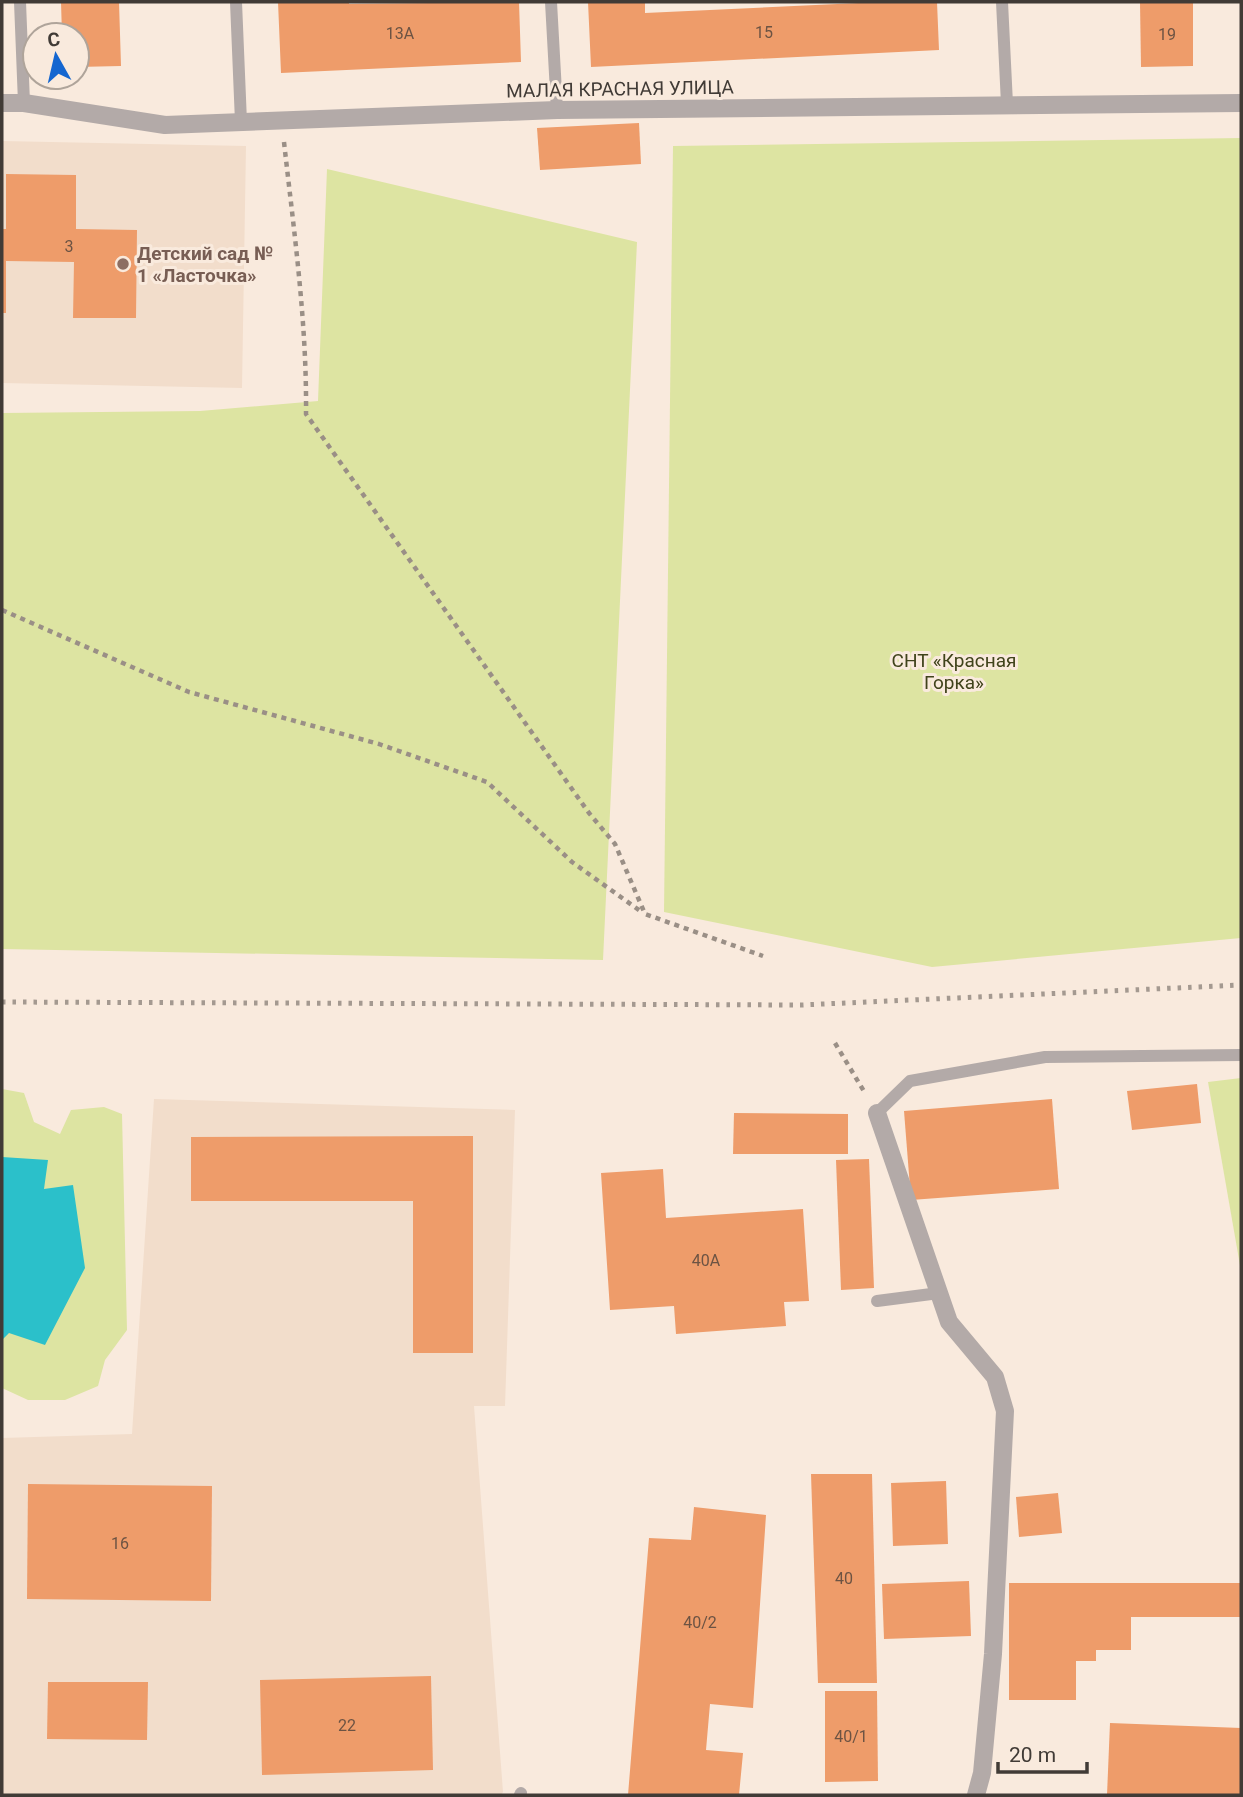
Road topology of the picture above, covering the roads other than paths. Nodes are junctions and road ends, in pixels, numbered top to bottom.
1 (20, 2) edge
2 (236, 2) edge
3 (551, 2) edge
4 (1002, 2) edge
5 (2, 103) edge
6 (24, 103) junction
7 (1241, 103) edge
8 (1007, 104) junction
9 (557, 110) junction
10 (241, 122) junction
11 (1241, 1055) edge
12 (877, 1112) joint
13 (939, 1293) junction
14 (877, 1301) dead end
15 (976, 1795) edge

1 - 6 lane
2 - 10 lane
3 - 9 lane
4 - 8 lane
5 - 6 street, МАЛАЯ КРАСНАЯ УЛИЦА
6 - 10 street, МАЛАЯ КРАСНАЯ УЛИЦА
7 - 8 street, МАЛАЯ КРАСНАЯ УЛИЦА
8 - 9 street, МАЛАЯ КРАСНАЯ УЛИЦА
9 - 10 street, МАЛАЯ КРАСНАЯ УЛИЦА
11 - 12 lane
12 - 13 street
13 - 14 lane
13 - 15 street

